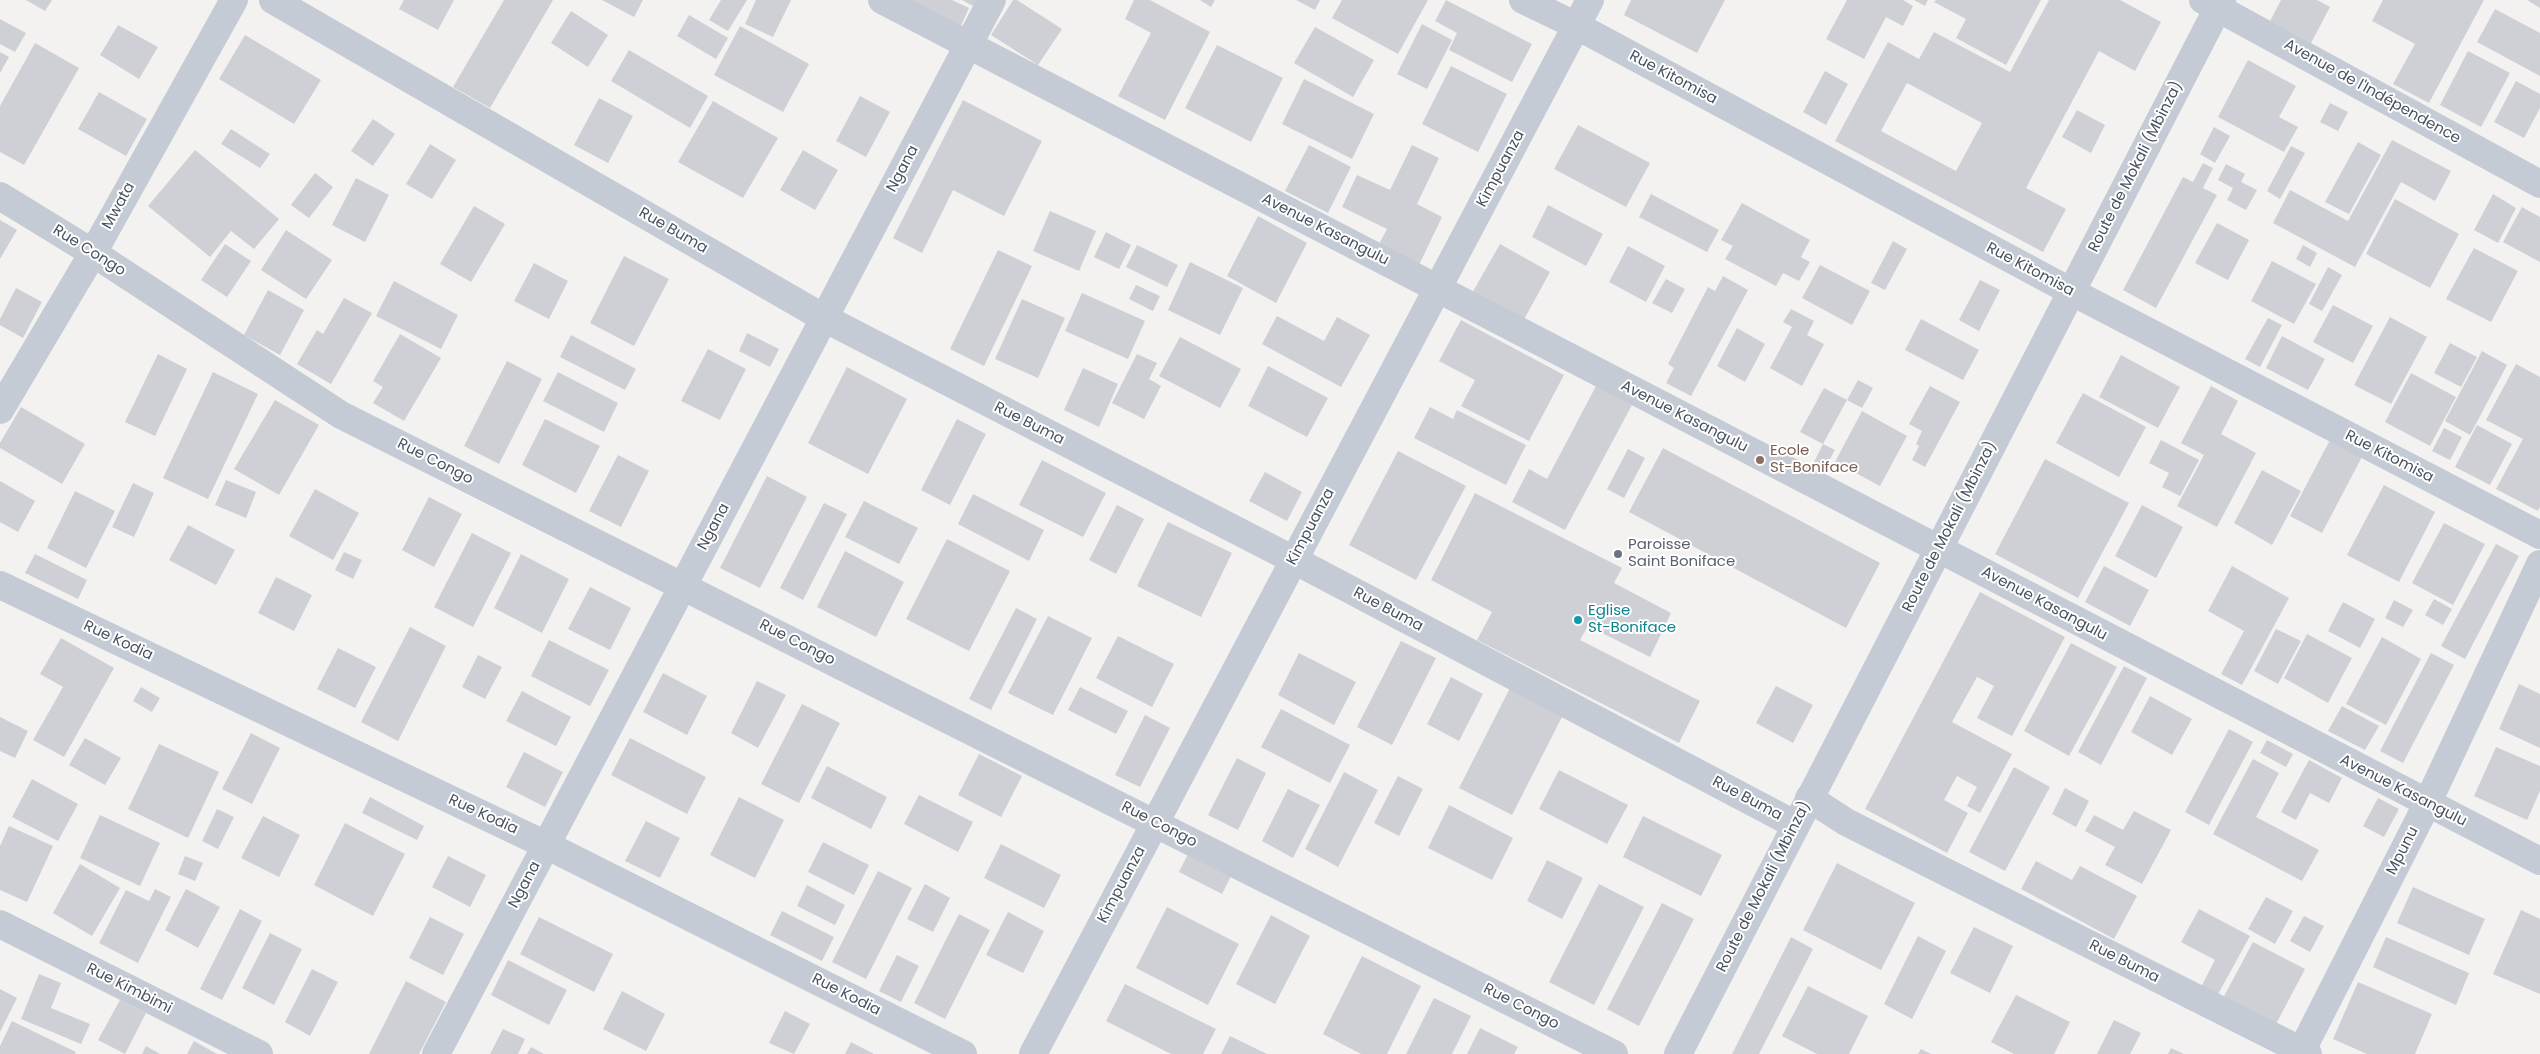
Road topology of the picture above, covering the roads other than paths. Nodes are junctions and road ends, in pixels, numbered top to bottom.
1 (234, 0) edge
2 (274, 0) edge
3 (882, 0) edge
4 (992, 0) edge
5 (1523, 0) edge
6 (1590, 0) edge
7 (2214, 2) edge
8 (1576, 26) junction
9 (968, 45) junction
10 (2540, 184) edge
11 (0, 196) edge
12 (93, 253) junction
13 (1437, 289) junction
14 (2072, 292) junction
15 (824, 318) junction
16 (0, 410) edge
17 (2540, 535) edge
18 (1939, 550) junction
19 (1294, 560) junction
20 (2540, 564) edge
21 (0, 585) edge
22 (682, 586) junction
23 (1809, 798) junction
24 (2427, 804) junction
25 (1155, 823) junction
26 (1796, 825) junction
27 (546, 845) junction
28 (2540, 861) edge
29 (0, 924) edge
30 (2303, 1053) edge
31 (259, 1054) edge
32 (436, 1054) edge
33 (963, 1054) edge
34 (1033, 1054) edge
35 (1614, 1054) edge
36 (1678, 1054) edge

1 - 12 street, Mwata
2 - 15 street, Rue Buma
3 - 9 street, Avenue Kasangulu
4 - 9 street, Ngana
5 - 8 street, Rue Kitomisa
6 - 8 street, Kimpuanza
7 - 10 street, Avenue de l'Indépendence
7 - 14 street, Route de Mokali (Mbinza)
8 - 13 street, Kimpuanza
8 - 14 street, Rue Kitomisa
9 - 13 street, Avenue Kasangulu
9 - 15 street, Ngana
11 - 12 street, Rue Congo
12 - 16 street, Mwata
12 - 22 street, Rue Congo
13 - 18 street, Avenue Kasangulu
13 - 19 street, Kimpuanza
14 - 17 street, Rue Kitomisa
14 - 18 street, Route de Mokali (Mbinza)
15 - 19 street, Rue Buma
15 - 22 street, Ngana
18 - 23 street, Route de Mokali (Mbinza)
18 - 24 street, Avenue Kasangulu
19 - 25 street, Kimpuanza
19 - 26 street, Rue Buma
20 - 24 street, Mpunu
21 - 27 street, Rue Kodia
22 - 25 street, Rue Congo
22 - 27 street, Ngana
23 - 26 street, Route de Mokali (Mbinza)
23 - 30 street, Rue Buma
24 - 28 street, Avenue Kasangulu
24 - 30 street, Mpunu
25 - 34 street, Kimpuanza
25 - 35 street, Rue Congo
26 - 36 street, Route de Mokali (Mbinza)
27 - 32 street, Ngana
27 - 33 street, Rue Kodia
29 - 31 street, Rue Kimbimi

